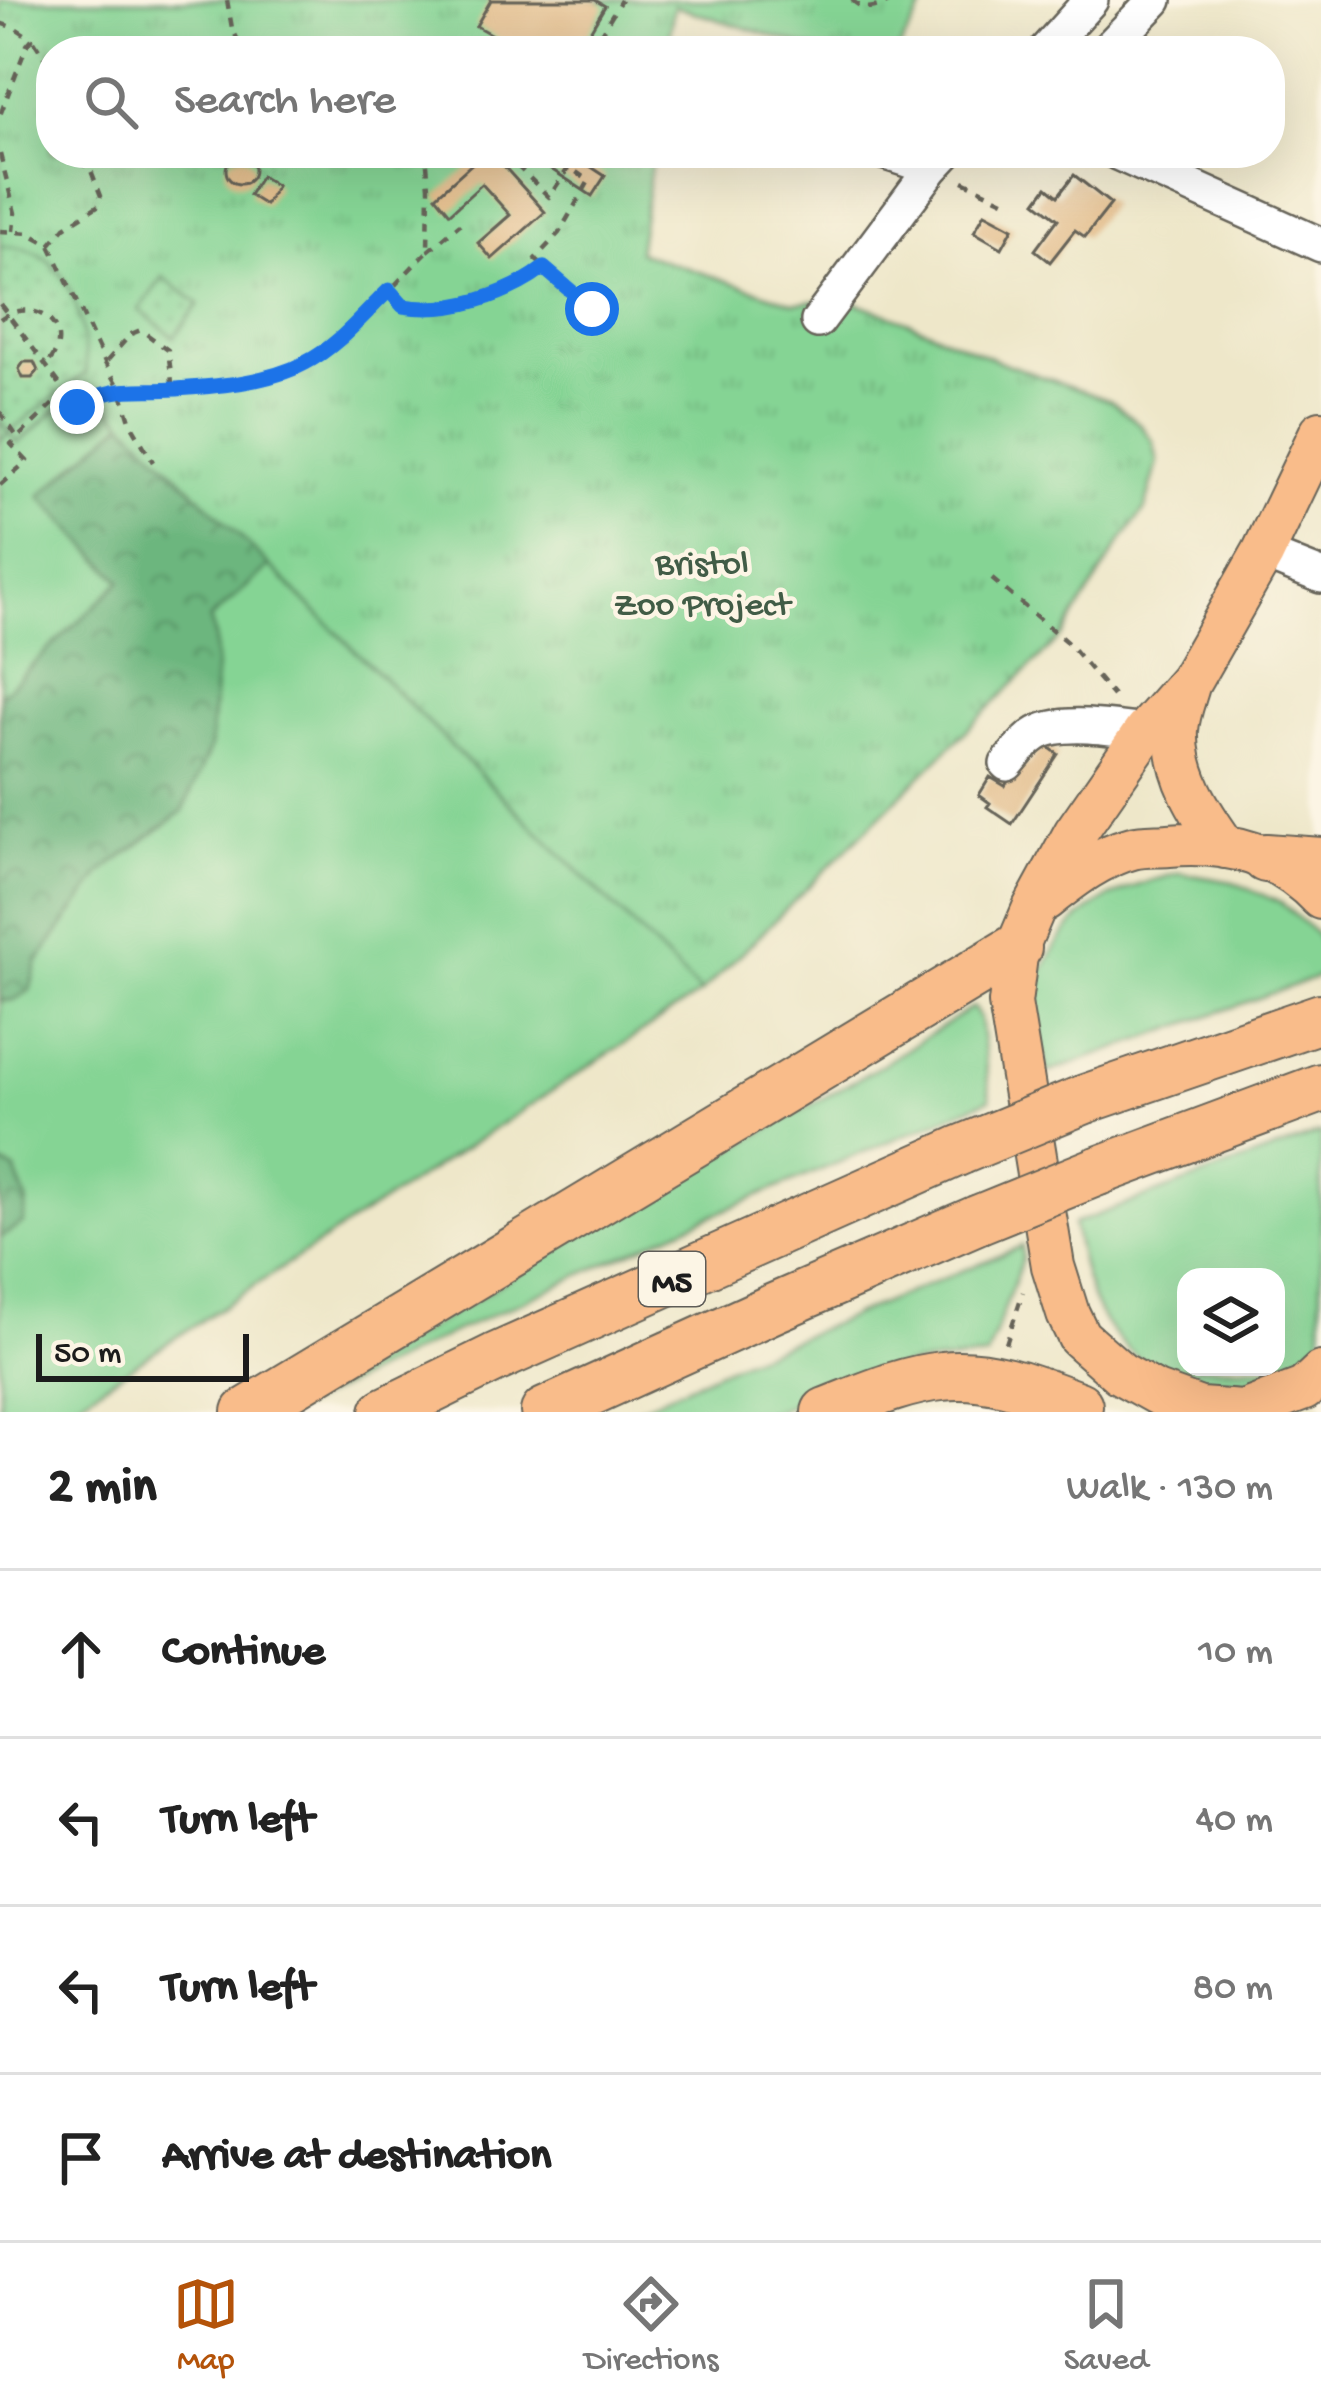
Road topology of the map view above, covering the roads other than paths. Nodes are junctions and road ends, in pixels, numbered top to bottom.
1 (1091, 0) edge
2 (1155, 0) edge
3 (1059, 36) edge
4 (1120, 36) edge
5 (933, 168) edge
6 (1150, 168) edge
7 (1321, 245) edge
8 (818, 321) dead end
9 (1321, 431) edge
10 (1263, 553) junction
11 (1321, 576) edge
12 (1190, 681) junction
13 (1145, 732) junction
14 (1007, 764) dead end
15 (1246, 852) junction
16 (1321, 862) edge
17 (1321, 898) edge
18 (1026, 928) junction
19 (1314, 1020) edge
20 (1321, 1088) edge
21 (1079, 1337) junction
22 (1321, 1373) edge
23 (1321, 1402) edge
24 (1083, 1410) edge
25 (1206, 1411) edge
26 (247, 1412) edge
27 (385, 1412) edge
28 (545, 1412) edge
29 (826, 1412) edge
30 (1315, 1412) edge

1 - 3 lane
2 - 4 lane
5 - 8 lane
6 - 7 lane
9 - 10 main road
10 - 11 lane
10 - 12 main road
12 - 13 main road
12 - 15 main road
13 - 14 lane
13 - 18 main road
15 - 16 highway
15 - 17 main road
15 - 18 main road
18 - 21 main road
18 - 26 highway
19 - 27 highway, M5, bridge
20 - 28 highway, M5, bridge
21 - 24 main road
21 - 25 main road
22 - 25 main road
23 - 30 main road
24 - 29 highway

